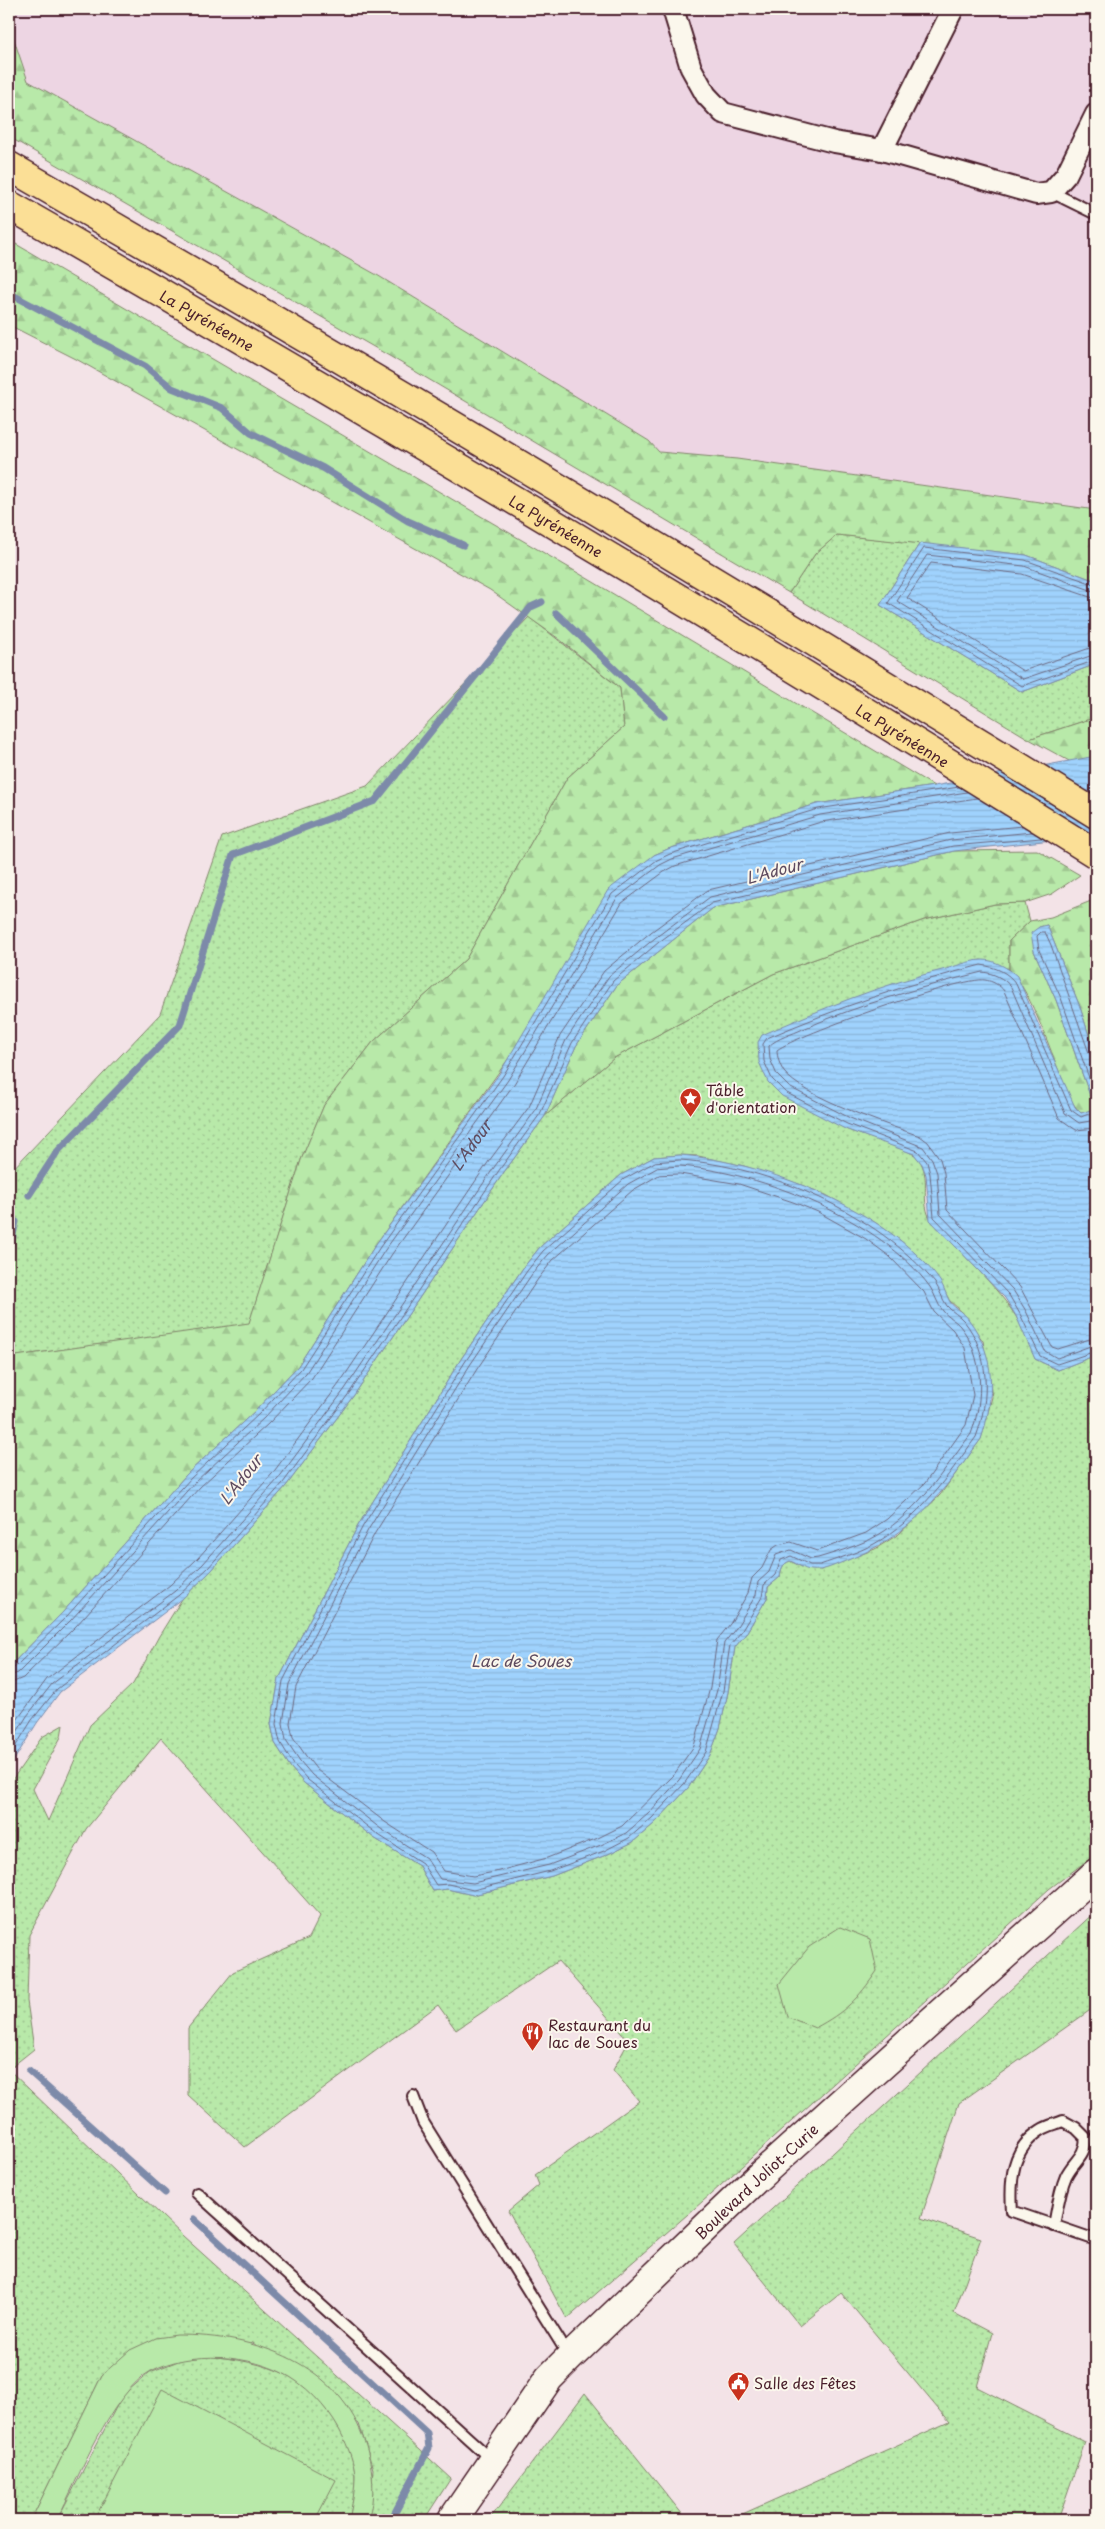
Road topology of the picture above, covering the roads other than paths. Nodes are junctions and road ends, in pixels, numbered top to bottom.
1 (673, 9) edge
2 (953, 9) edge
3 (1096, 114) edge
4 (882, 150) junction
5 (9, 166) edge
6 (1051, 192) junction
7 (9, 205) edge
8 (1096, 214) edge
9 (1096, 814) edge
10 (1096, 854) edge
11 (1096, 1873) edge
12 (413, 2096) dead end
13 (197, 2193) dead end
14 (1054, 2226) junction
15 (1096, 2240) edge
16 (570, 2357) junction
17 (493, 2460) junction
18 (452, 2520) edge

1 - 4 street
2 - 4 street
3 - 6 street
4 - 6 street
5 - 9 highway
6 - 8 lane
7 - 10 highway, La Pyrénéenne
11 - 16 main road, Boulevard Joliot-Curie
12 - 16 lane
13 - 17 lane
14 - 14 lane
14 - 15 lane
16 - 17 main road, Boulevard Joliot-Curie
17 - 18 main road, Boulevard Joliot-Curie

